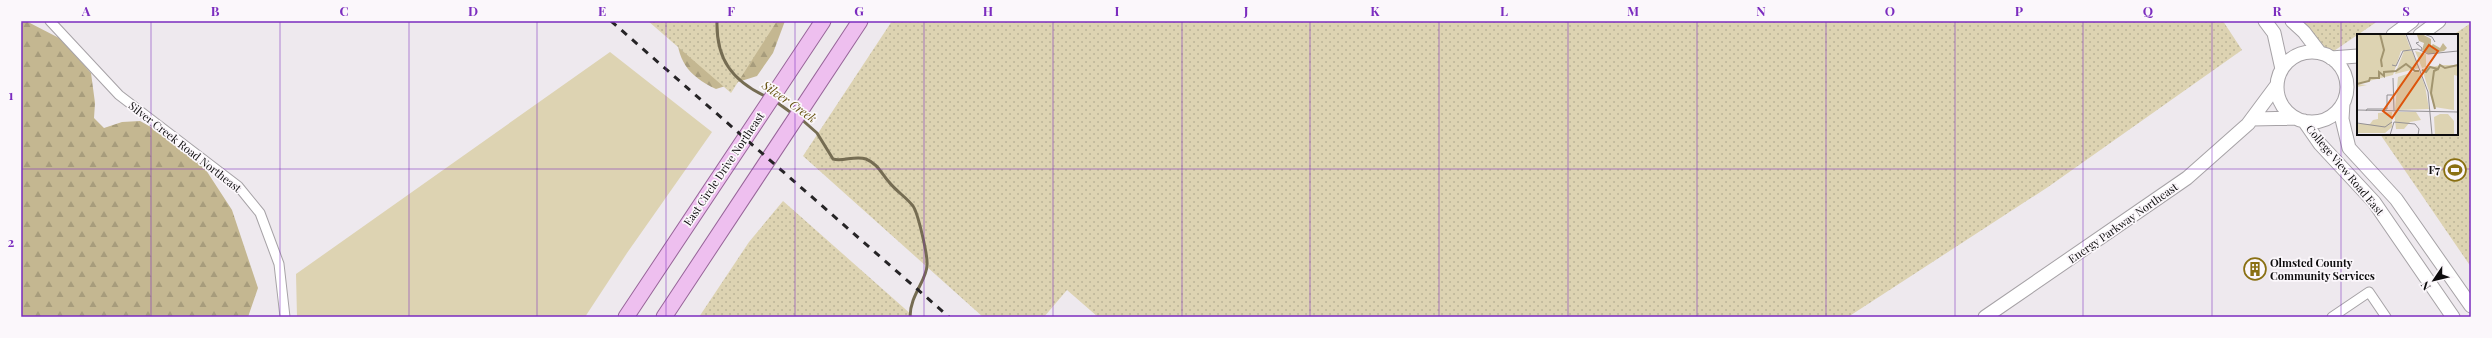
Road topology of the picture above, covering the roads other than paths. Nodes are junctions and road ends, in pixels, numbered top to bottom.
1 (50, 21) edge
2 (823, 21) edge
3 (860, 21) edge
4 (2266, 21) edge
5 (2292, 21) edge
6 (2412, 21) edge
7 (2438, 21) edge
8 (2394, 34) edge
9 (2421, 34) edge
10 (2325, 56) junction
11 (2357, 56) edge
12 (2282, 69) junction
13 (2277, 85) junction
14 (2357, 85) edge
15 (2344, 98) junction
16 (2252, 119) junction
17 (2299, 120) junction
18 (2471, 306) edge
19 (285, 317) edge
20 (626, 317) edge
21 (664, 317) edge
22 (1985, 317) edge
23 (2332, 317) edge
24 (2386, 317) edge
25 (2453, 317) edge

1 - 19 street, Silver Creek Road Northeast
2 - 20 main road, East Circle Drive Northeast
3 - 21 main road
4 - 12 main road
5 - 10 main road
6 - 8 main road
7 - 9 main road
10 - 11 main road
10 - 12 main road
10 - 15 main road
12 - 13 main road
13 - 16 main road, Energy Parkway Northeast
13 - 17 main road
14 - 15 main road
15 - 17 main road
15 - 18 main road, College View Road East
16 - 17 main road
16 - 22 main road, Energy Parkway Northeast
17 - 25 main road, College View Road East
23 - 24 street

